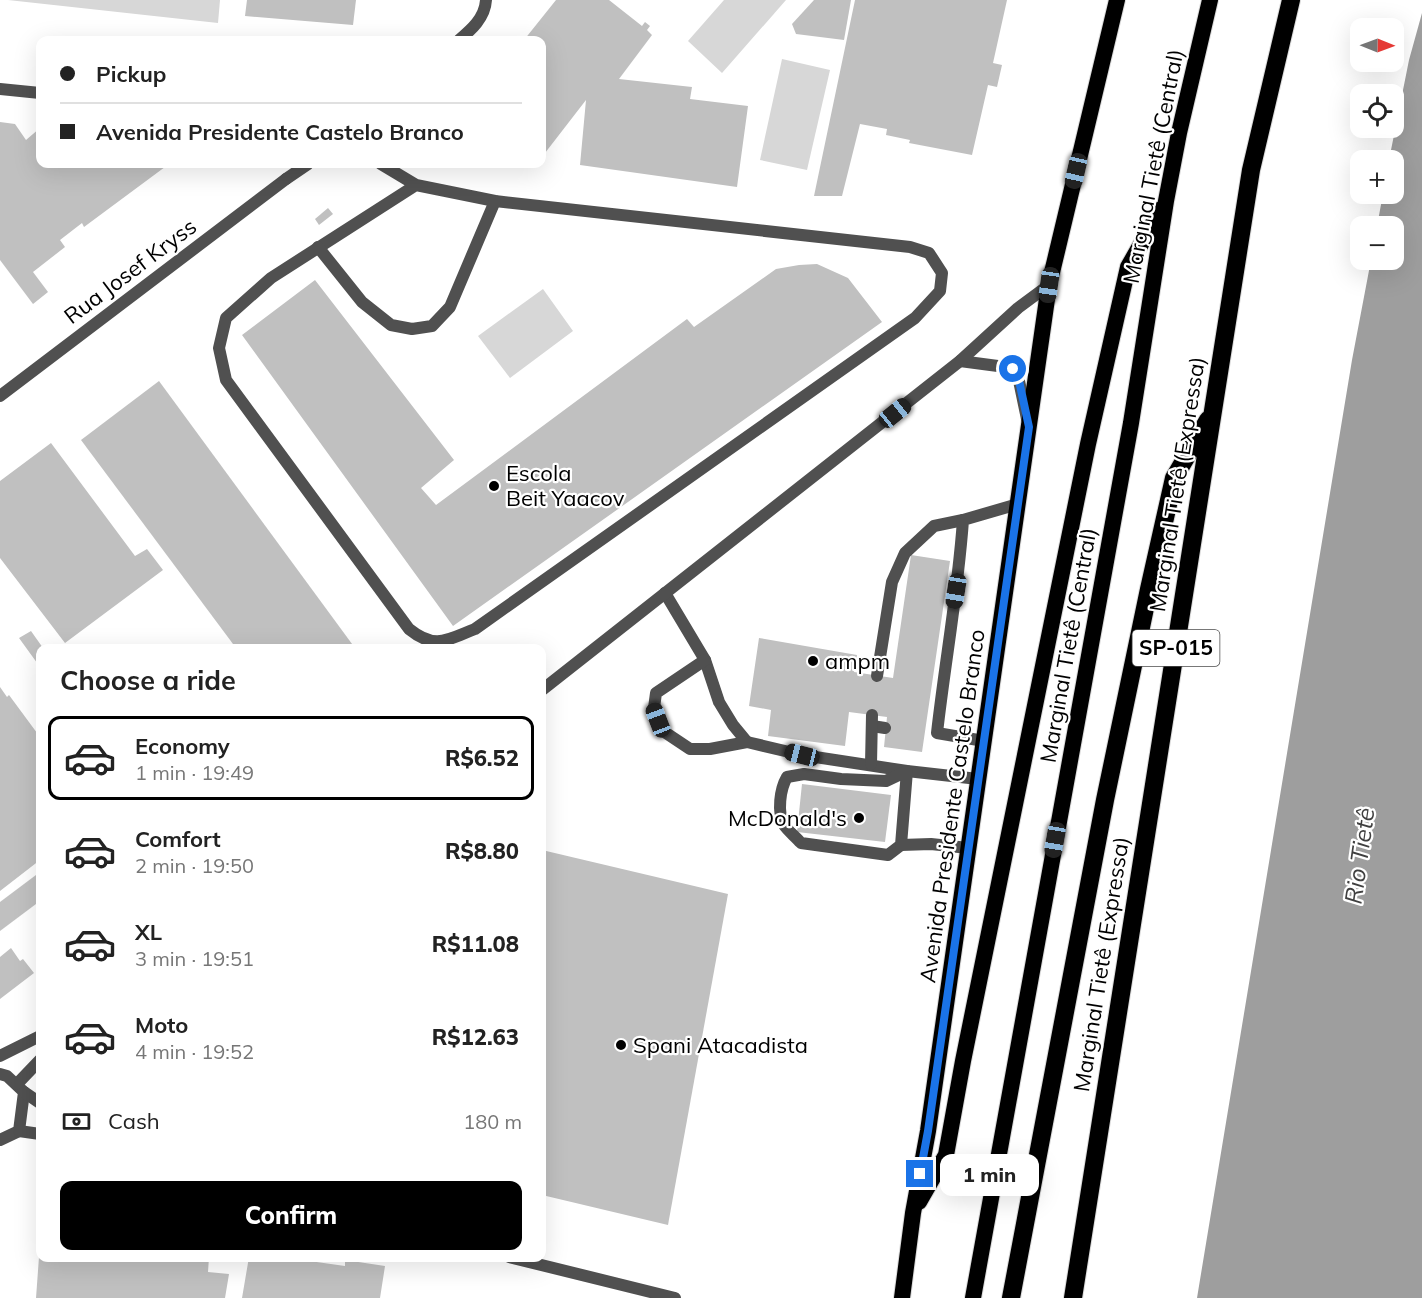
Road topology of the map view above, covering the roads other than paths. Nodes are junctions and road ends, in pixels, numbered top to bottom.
1 (486, 0) edge
2 (1117, 0) edge
3 (1210, 0) edge
4 (1292, 0) edge
5 (464, 36) edge
6 (0, 89) edge
7 (36, 93) edge
8 (302, 168) edge
9 (388, 168) edge
10 (416, 185) junction
11 (495, 201) junction
12 (1166, 201) junction
13 (318, 247) junction
14 (1049, 285) junction
15 (960, 361) junction
16 (0, 396) edge
17 (1213, 411) junction
18 (1029, 427) junction
19 (1018, 504) junction
20 (963, 520) junction
21 (666, 593) junction
22 (705, 660) junction
23 (877, 676) dead end
24 (546, 687) edge
25 (885, 728) dead end
26 (984, 741) junction
27 (747, 742) junction
28 (871, 764) junction
29 (907, 771) junction
30 (978, 779) junction
31 (901, 844) junction
32 (968, 848) junction
33 (36, 1038) edge
34 (0, 1056) edge
35 (36, 1066) edge
36 (0, 1074) edge
37 (21, 1088) junction
38 (36, 1100) edge
39 (20, 1131) junction
40 (36, 1133) edge
41 (0, 1140) edge
42 (913, 1213) junction
43 (529, 1262) edge
44 (675, 1298) edge
45 (902, 1298) edge
46 (973, 1298) edge
47 (1011, 1298) edge
48 (1074, 1298) edge

1 - 5 street
2 - 14 highway, Avenida Presidente Castelo Branco
3 - 12 highway, Marginal Tietê (Central)
4 - 17 highway, Marginal Tietê (Expressa) / SP-015
6 - 7 street
8 - 16 street, Rua Josef Kryss
9 - 10 street
10 - 11 street
10 - 13 street
11 - 13 street
11 - 13 street
12 - 42 highway
12 - 46 highway, Marginal Tietê (Central)
14 - 15 street
14 - 18 highway, Avenida Presidente Castelo Branco
15 - 18 street
15 - 21 street
17 - 47 highway
17 - 48 highway, Marginal Tietê (Expressa) / SP-015
18 - 19 highway, Avenida Presidente Castelo Branco
19 - 20 street
19 - 26 highway, Avenida Presidente Castelo Branco
20 - 23 street
20 - 26 street
21 - 22 street
21 - 24 street
22 - 27 street
22 - 27 street
25 - 28 street
26 - 30 highway, Avenida Presidente Castelo Branco
27 - 28 street
28 - 29 street
29 - 30 street
29 - 31 street
29 - 31 street
30 - 32 highway, Avenida Presidente Castelo Branco
31 - 32 street
32 - 42 highway, Avenida Presidente Castelo Branco
33 - 34 street
35 - 37 street
36 - 37 street
37 - 38 street
37 - 39 street
39 - 40 street
39 - 41 street
42 - 45 highway, Avenida Presidente Castelo Branco
43 - 44 street

